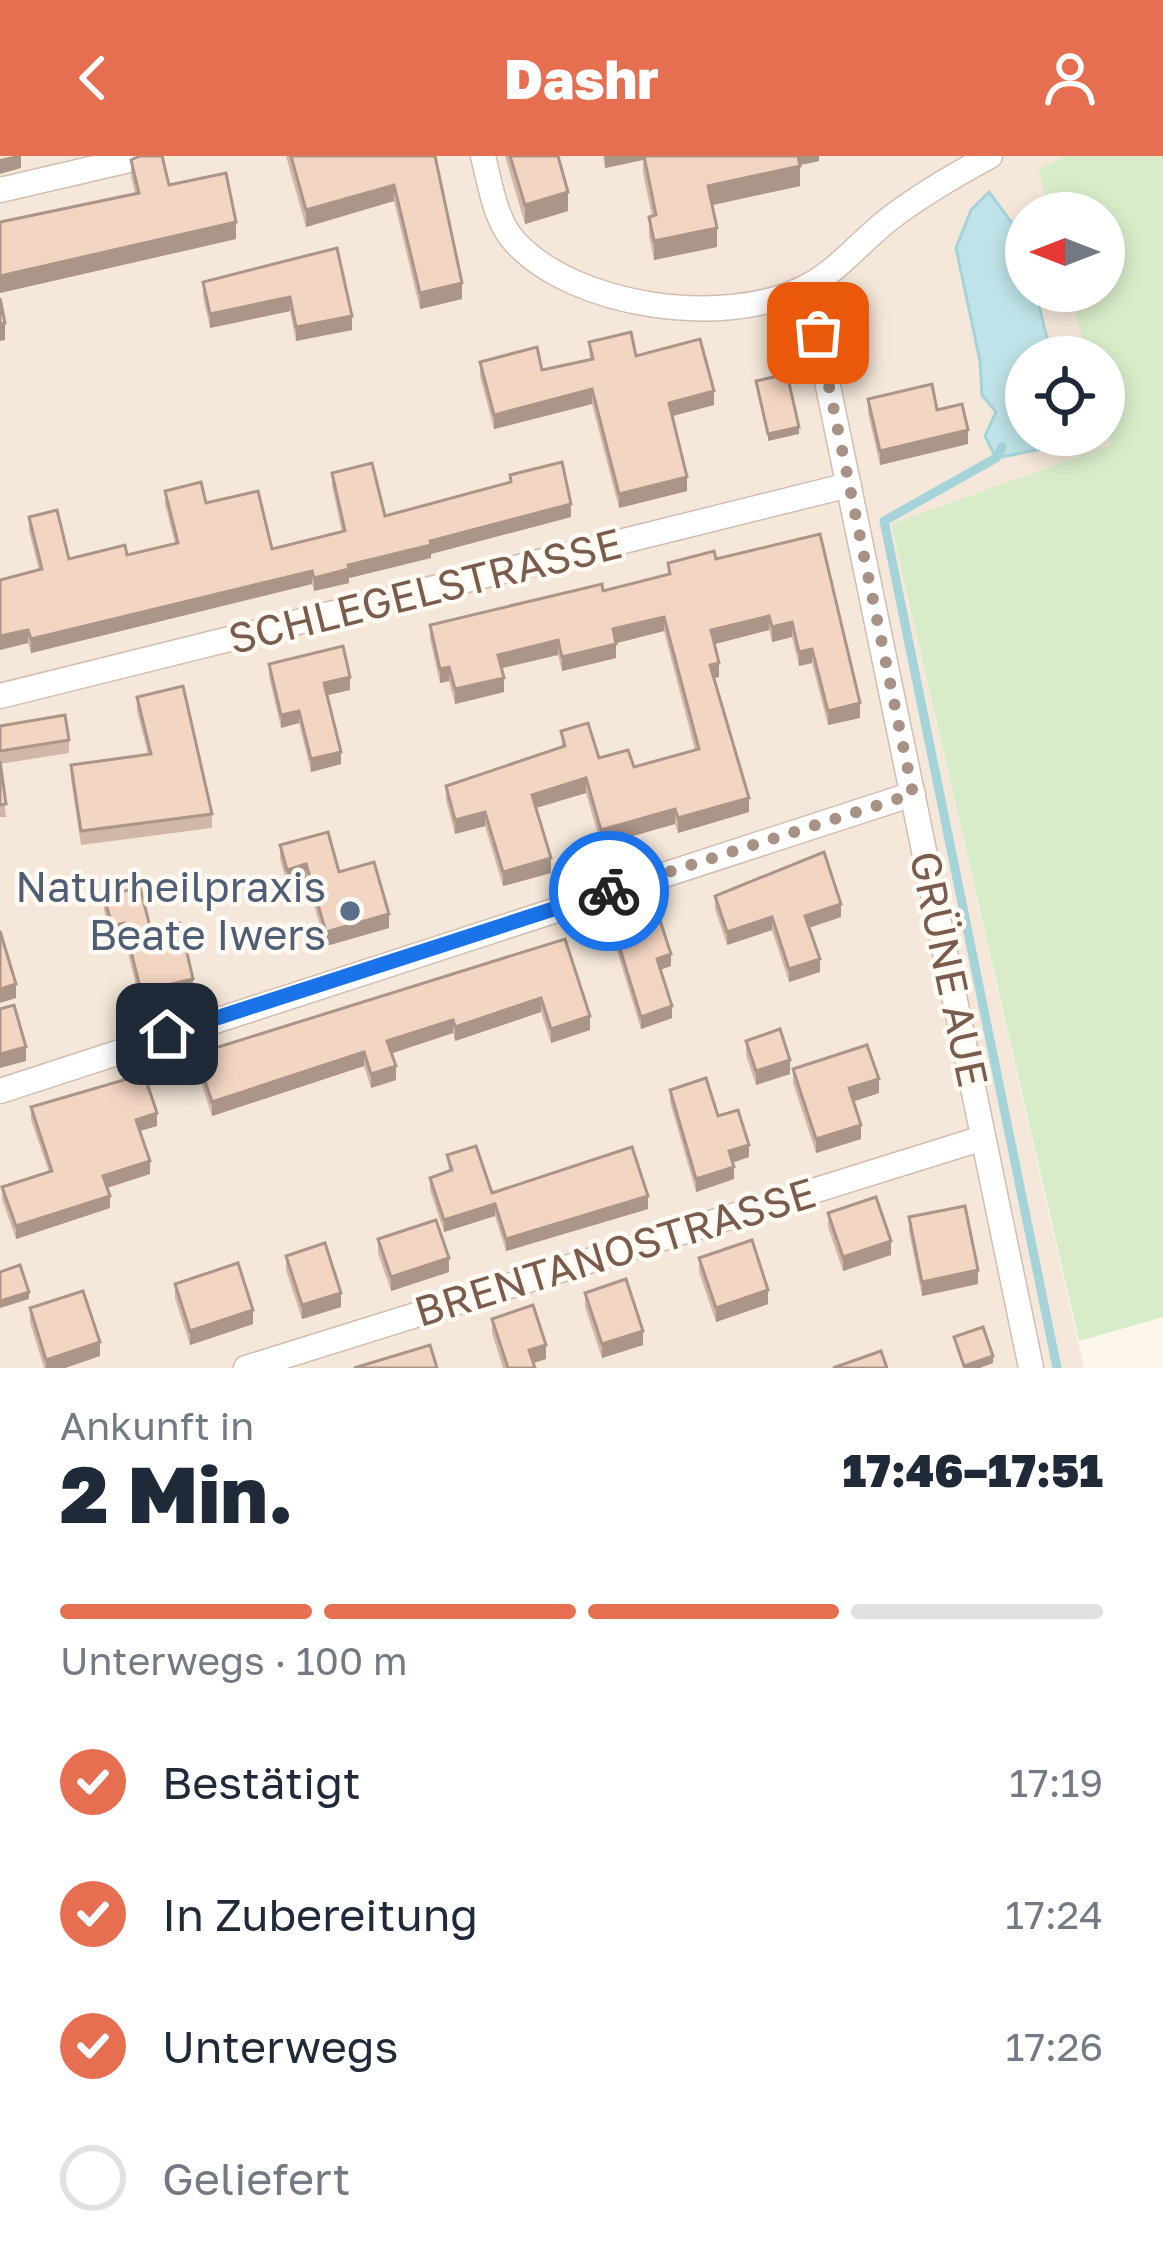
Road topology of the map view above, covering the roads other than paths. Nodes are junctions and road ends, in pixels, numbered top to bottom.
1 (146, 156) edge
2 (482, 156) edge
3 (990, 156) edge
4 (0, 190) edge
5 (802, 290) junction
6 (849, 485) junction
7 (0, 696) edge
8 (913, 794) junction
9 (0, 1090) edge
10 (983, 1138) junction
11 (246, 1368) edge
12 (1031, 1368) edge

1 - 4 street
2 - 5 street
3 - 5 street
5 - 6 street, GRÜNE AUE
6 - 7 street, SCHLEGELSTRASSE
6 - 8 street, GRÜNE AUE
8 - 9 street
8 - 10 street, GRÜNE AUE
10 - 11 street, BRENTANOSTRASSE
10 - 12 street, GRÜNE AUE

